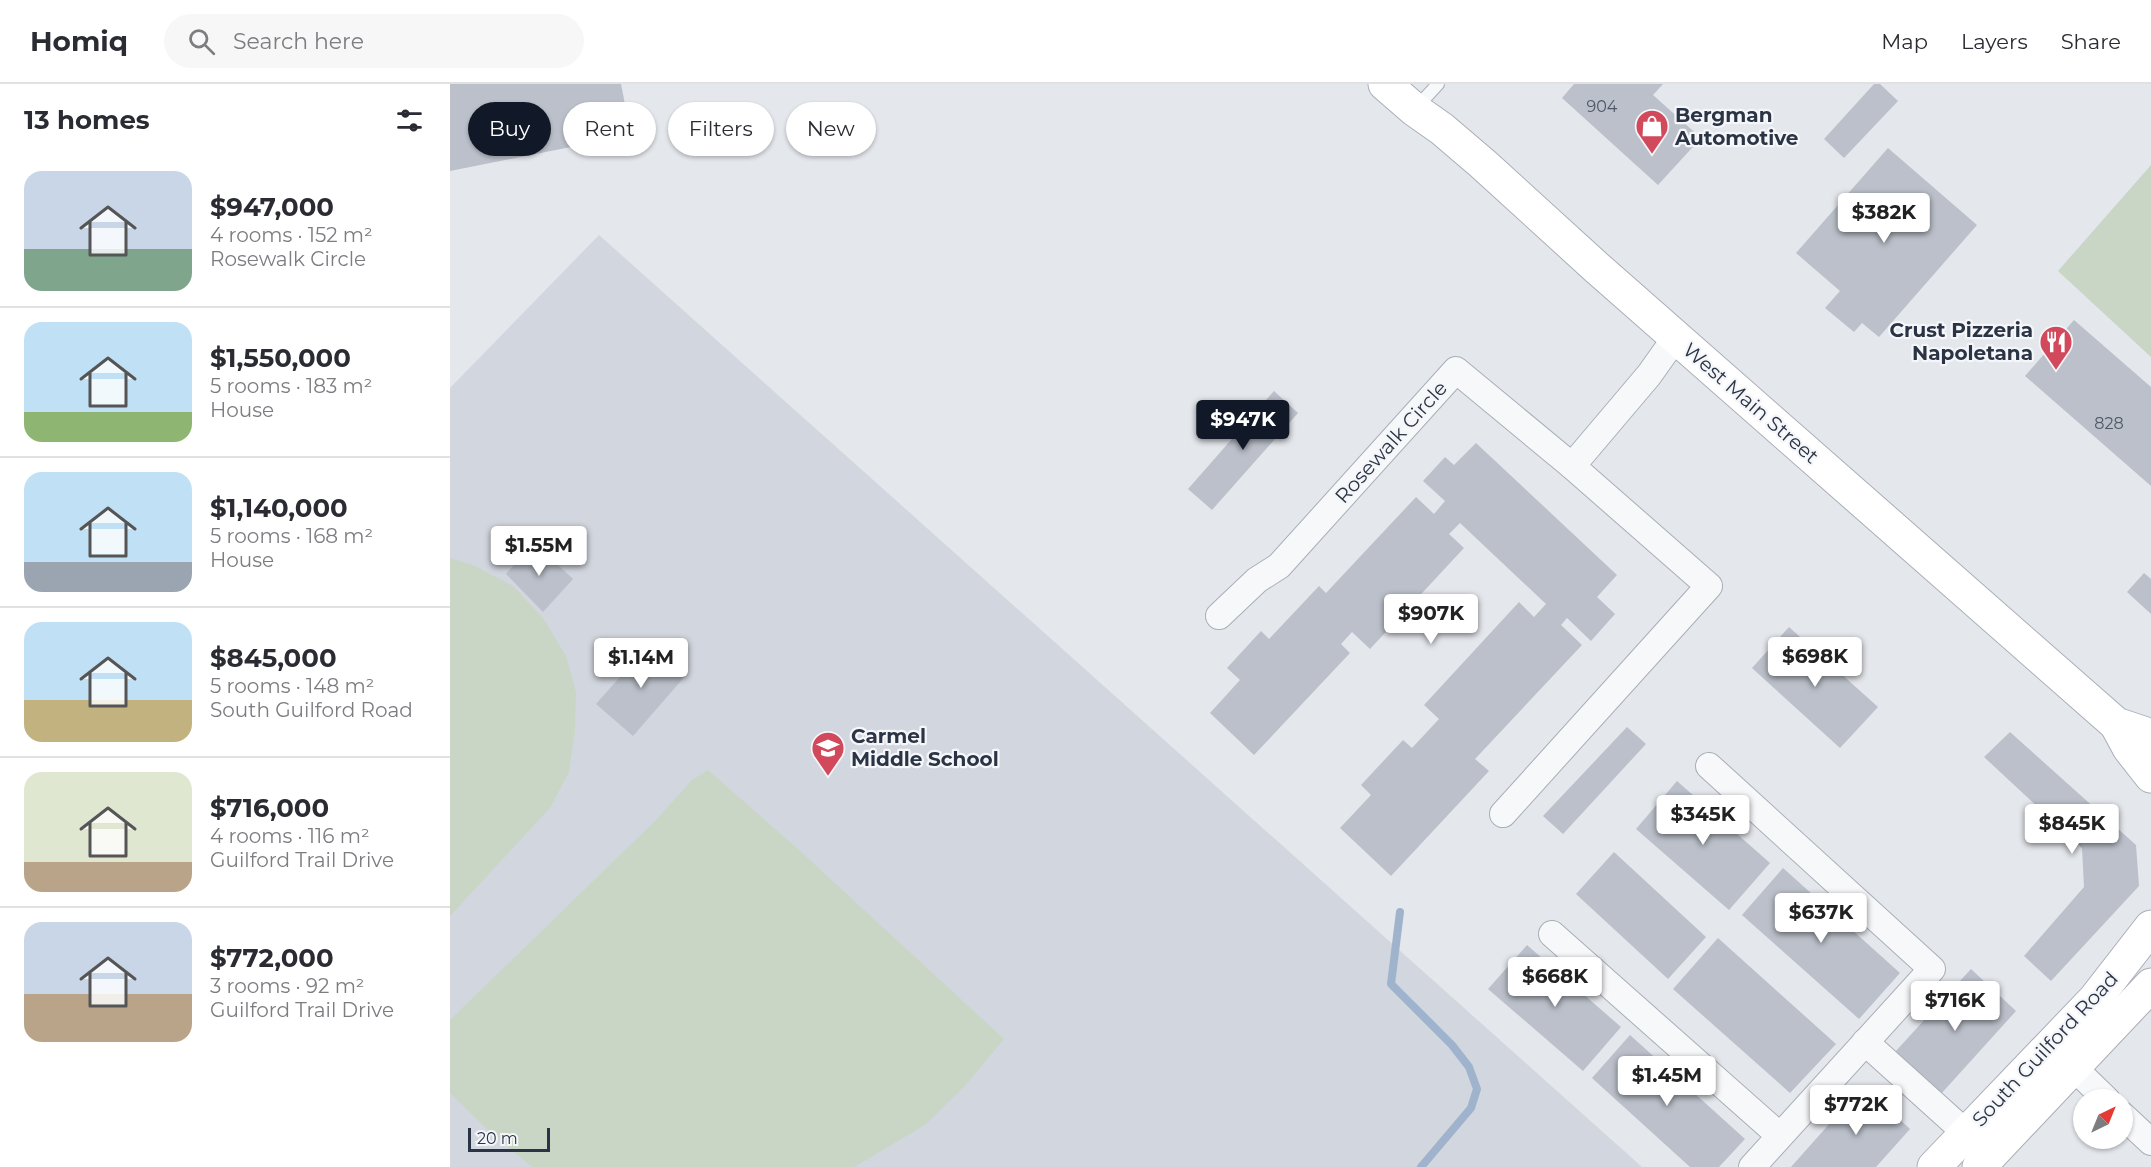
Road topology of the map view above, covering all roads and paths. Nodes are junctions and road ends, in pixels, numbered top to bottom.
1 (1384, 84) edge
2 (1438, 84) edge
3 (1415, 110) junction
4 (1676, 337) junction
5 (1572, 466) junction
6 (1219, 616) dead end
7 (2116, 724) junction
8 (2151, 739) edge
9 (1709, 766) dead end
10 (2151, 776) edge
11 (1503, 814) dead end
12 (2151, 927) edge
13 (1552, 934) dead end
14 (2151, 985) edge
15 (1865, 1042) junction
16 (2061, 1056) junction
17 (2096, 1089) edge
18 (2133, 1125) edge
19 (1779, 1135) junction
20 (2151, 1142) edge
21 (1978, 1148) edge
22 (1752, 1167) edge
23 (1934, 1167) edge

1 - 3 main road, West Main Street
2 - 3 lane
3 - 4 main road, West Main Street
4 - 5 street
4 - 7 main road, West Main Street
5 - 6 street, Rosewalk Circle
5 - 11 street, Rosewalk Circle
7 - 8 main road, West Main Street
7 - 10 main road, West Main Street
9 - 15 street
12 - 16 main road, South Guilford Road
13 - 19 street
14 - 16 main road, South Guilford Road
15 - 19 street
15 - 21 street
16 - 17 street
16 - 21 main road, South Guilford Road
18 - 20 street
19 - 22 street
21 - 23 main road, South Guilford Road

